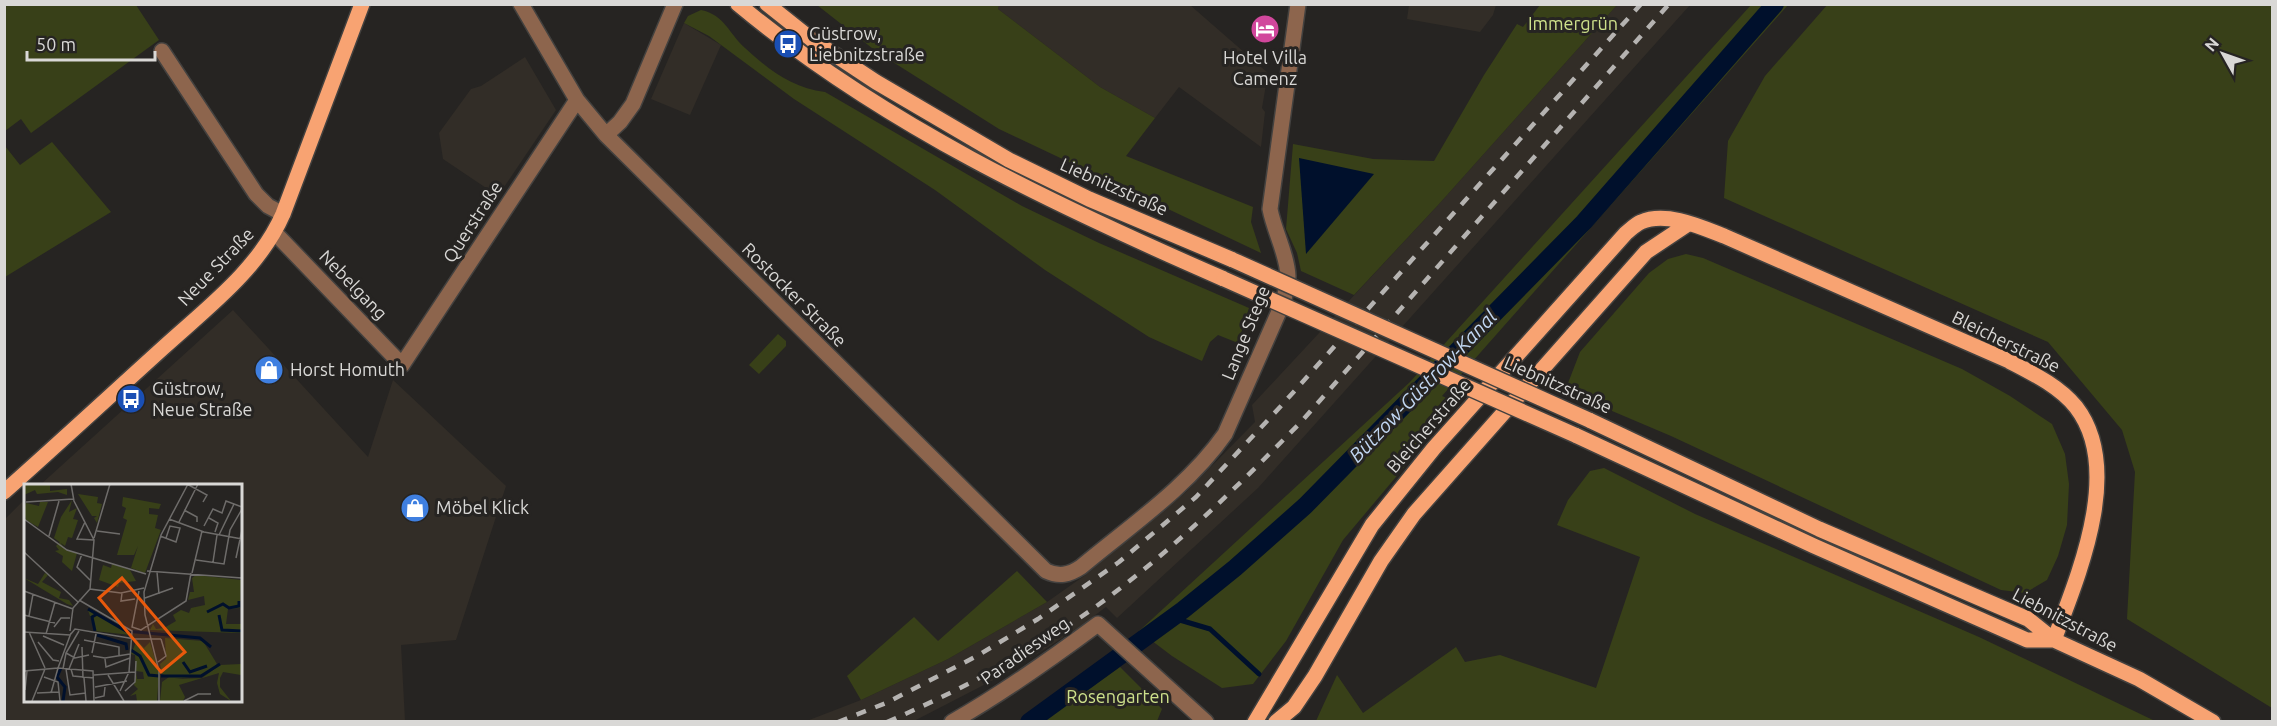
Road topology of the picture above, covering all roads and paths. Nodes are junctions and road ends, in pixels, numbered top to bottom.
1 (362, 4) edge
2 (521, 4) edge
3 (675, 4) edge
4 (738, 4) edge
5 (767, 4) edge
6 (1298, 4) edge
7 (162, 51) dead end
8 (577, 100) junction
9 (606, 135) junction
10 (284, 214) junction
11 (1688, 224) junction
12 (275, 233) junction
13 (402, 365) joint
14 (4, 492) edge
15 (1073, 572) joint
16 (2054, 640) junction
17 (952, 722) edge
18 (1206, 722) edge
19 (1255, 722) edge
20 (1276, 722) edge
21 (2213, 722) edge

1 - 10 main road, Neue Straße
2 - 8 street, Rostocker Straße
3 - 9 street
4 - 16 main road, Liebnitzstraße, bridge
5 - 16 main road, Liebnitzstraße, bridge
6 - 15 street, Lange Stege
7 - 10 street
8 - 9 street, Rostocker Straße
8 - 13 street, Querstraße
9 - 15 street, Rostocker Straße
10 - 12 main road, Neue Straße
11 - 16 main road, Bleicherstraße
11 - 19 main road, Bleicherstraße
11 - 20 main road
12 - 13 street, Nebelgang
12 - 14 main road, Neue Straße
16 - 21 main road, Liebnitzstraße
17 - 18 street, Paradiesweg

